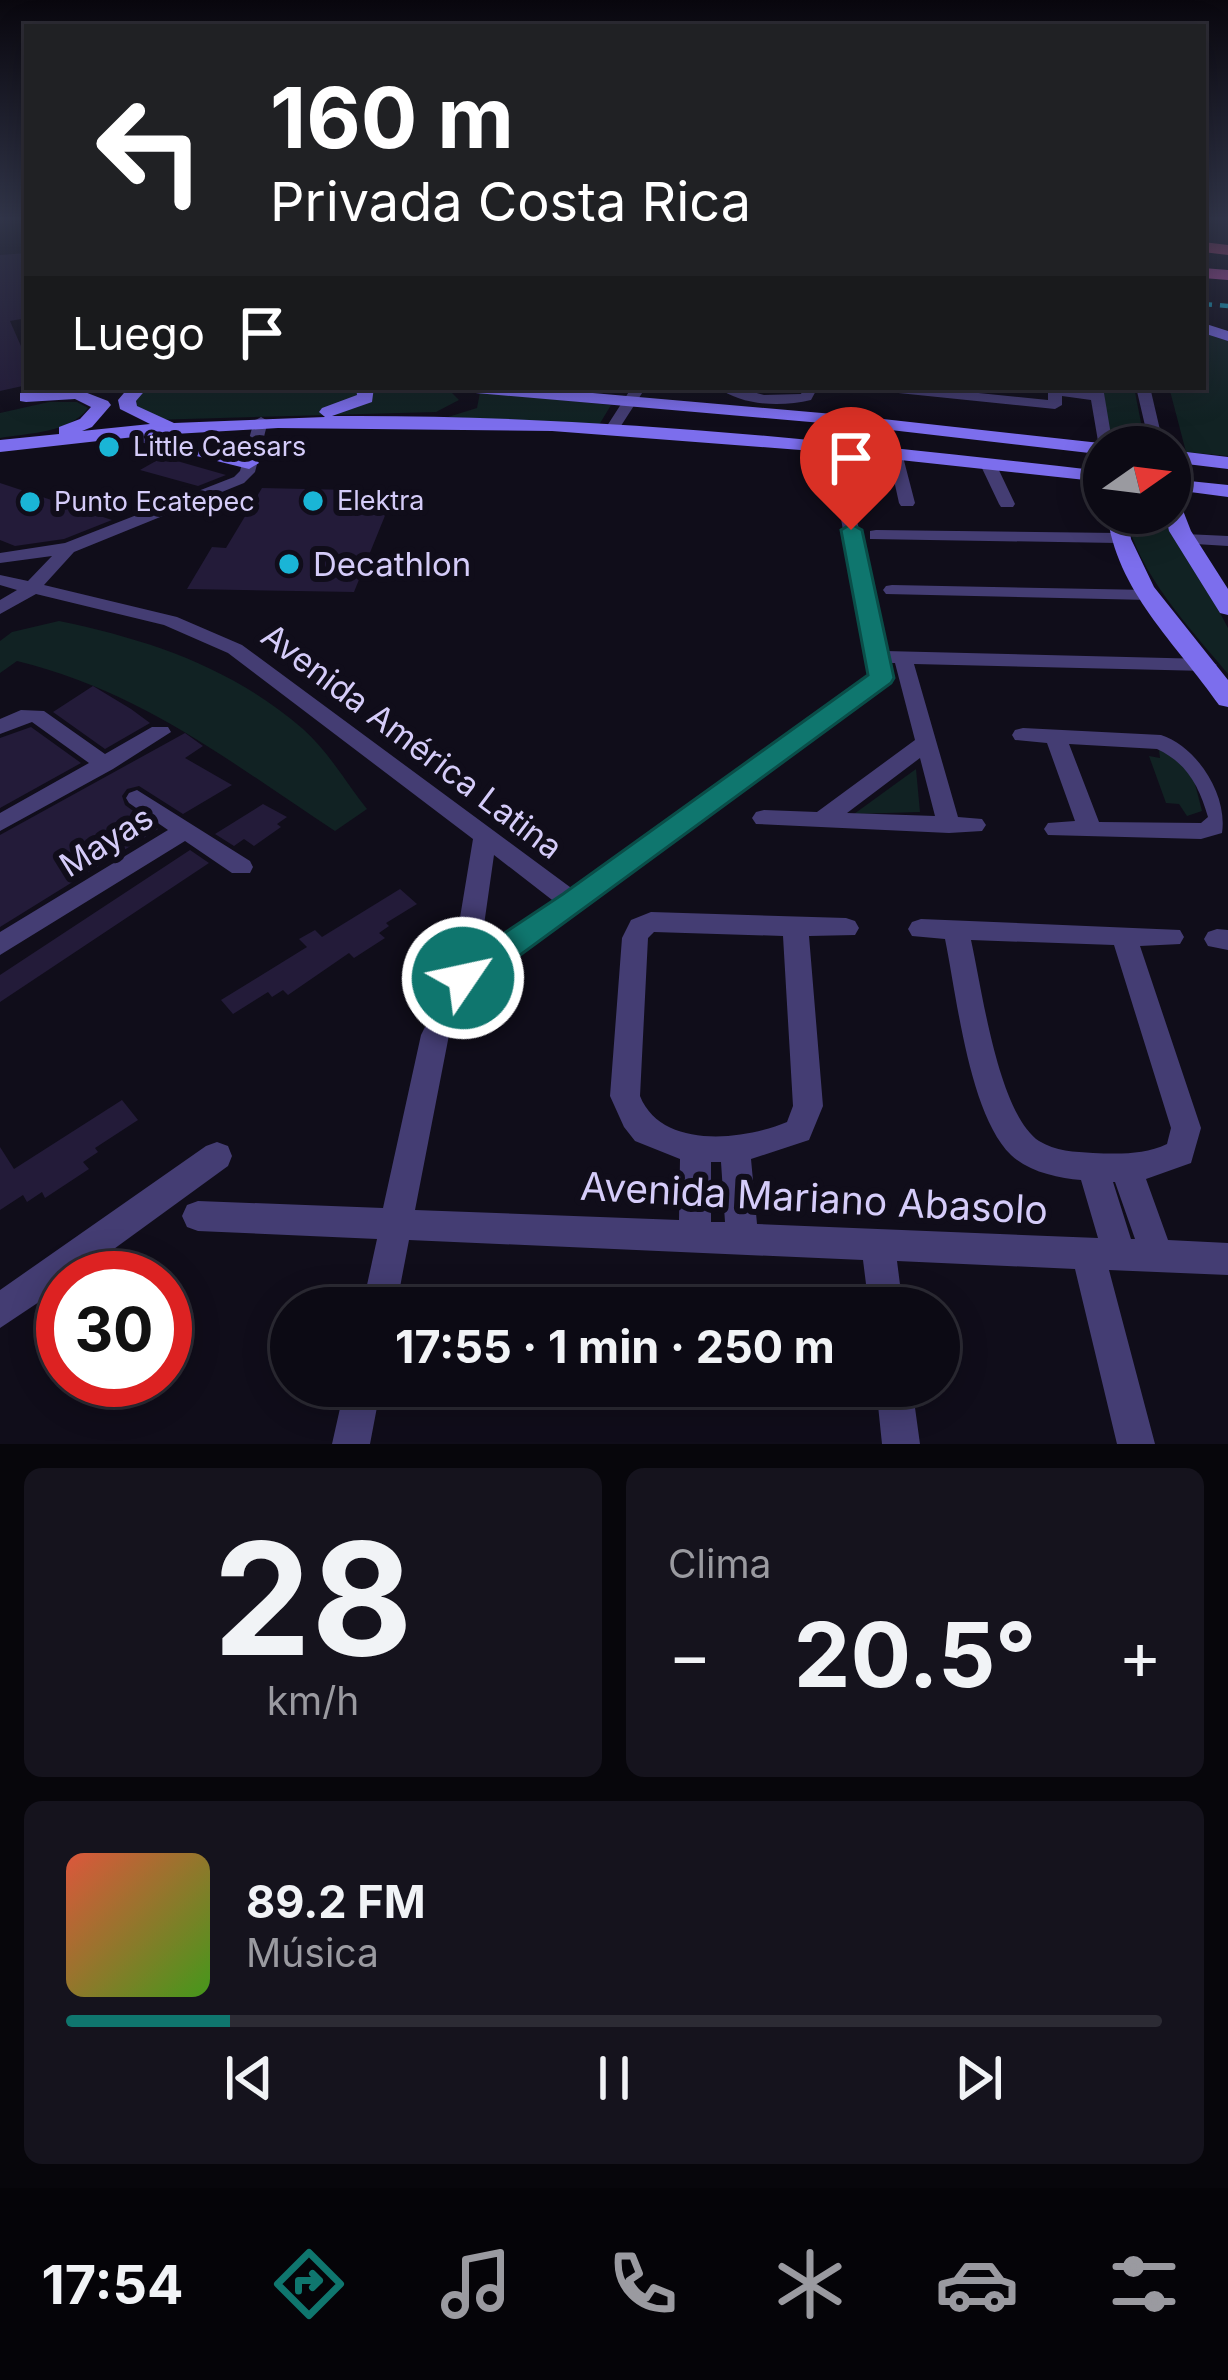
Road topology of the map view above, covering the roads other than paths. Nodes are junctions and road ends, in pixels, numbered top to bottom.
1 (52, 390) edge
2 (136, 390) edge
3 (366, 390) edge
4 (453, 390) edge
5 (537, 390) edge
6 (728, 390) edge
7 (809, 390) edge
8 (917, 390) edge
9 (1144, 390) edge
10 (1096, 391) edge
11 (634, 394) edge
12 (26, 397) junction
13 (754, 404) junction
14 (0, 405) edge
15 (781, 407) junction
16 (416, 418) junction
17 (300, 419) junction
18 (261, 422) junction
19 (1100, 426) edge
20 (1152, 426) edge
21 (182, 427) junction
22 (612, 429) junction
23 (121, 432) junction
24 (46, 440) junction
25 (1083, 445) edge
26 (0, 446) edge
27 (834, 446) junction
28 (895, 453) junction
29 (1191, 460) edge
30 (249, 463) junction
31 (1228, 463) edge
32 (988, 464) junction
33 (1083, 475) edge
34 (1191, 489) edge
35 (1228, 490) edge
36 (907, 503) dead end
37 (1007, 504) dead end
38 (1083, 527) edge
39 (1121, 534) edge
40 (1184, 534) edge
41 (876, 535) dead end
42 (1185, 539) junction
43 (1228, 541) edge
44 (69, 548) junction
45 (0, 557) edge
46 (49, 565) junction
47 (0, 580) edge
48 (31, 590) junction
49 (892, 590) dead end
50 (1148, 595) junction
51 (0, 598) edge
52 (67, 598) junction
53 (1226, 599) edge
54 (0, 610) edge
55 (904, 658) junction
56 (1208, 665) junction
57 (880, 667) junction
58 (1228, 699) edge
59 (0, 727) edge
60 (160, 731) dead end
61 (1023, 735) dead end
62 (1057, 736) junction
63 (926, 742) junction
64 (104, 764) junction
65 (1218, 785) edge
66 (137, 798) dead end
67 (764, 818) dead end
68 (822, 820) junction
69 (0, 823) edge
70 (185, 830) junction
71 (1056, 830) dead end
72 (1090, 830) junction
73 (485, 838) junction
74 (241, 867) dead end
75 (574, 903) junction
76 (794, 926) junction
77 (846, 928) dead end
78 (921, 929) dead end
79 (956, 930) junction
80 (1124, 936) junction
81 (1171, 938) dead end
82 (0, 945) edge
83 (435, 1035) dead end
84 (696, 1147) junction
85 (735, 1147) junction
86 (217, 1156) dead end
87 (1110, 1168) junction
88 (198, 1216) dead end
89 (397, 1222) junction
90 (695, 1235) junction
91 (742, 1237) junction
92 (878, 1243) junction
93 (1103, 1253) junction
94 (1157, 1256) junction
95 (1228, 1259) edge
96 (383, 1287) edge
97 (883, 1287) edge
98 (0, 1310) edge
99 (359, 1407) edge
100 (897, 1407) edge
101 (351, 1444) edge
102 (901, 1444) edge
103 (1136, 1444) edge

1 - 12 main road
2 - 21 main road
3 - 17 main road
4 - 16 main road
5 - 11 main road
6 - 13 street
7 - 15 street
8 - 10 street
9 - 20 street
10 - 19 street
11 - 13 main road
11 - 22 street
12 - 14 main road
12 - 24 main road
13 - 15 main road
15 - 25 main road
16 - 17 main road
16 - 22 main road
17 - 18 main road
18 - 21 main road
18 - 30 street
21 - 23 main road
22 - 27 main road
23 - 24 main road
23 - 30 main road
24 - 26 main road
27 - 28 main road
27 - 57 street
28 - 32 main road
28 - 36 street
29 - 31 main road
30 - 44 street
32 - 33 main road
32 - 37 street
34 - 35 main road
38 - 41 street
39 - 50 main road
40 - 42 main road
42 - 43 street
42 - 53 main road
44 - 45 street
44 - 46 street
46 - 48 street
46 - 52 street
47 - 48 street, Avenida América Latina
48 - 51 street
48 - 52 street, Avenida América Latina
48 - 54 street
49 - 50 street
50 - 56 main road
52 - 54 street
52 - 73 street, Avenida América Latina
55 - 56 street
55 - 57 street
55 - 63 street
56 - 58 main road
57 - 75 street
59 - 64 street
60 - 64 street
61 - 62 street
62 - 65 street
62 - 72 street
63 - 68 street
63 - 68 street
64 - 69 street
65 - 72 street
66 - 70 street, Mayas
67 - 68 street
70 - 74 street, Mayas
70 - 82 street, Mayas
71 - 72 street
73 - 75 street, Avenida América Latina
73 - 75 street
76 - 77 street
76 - 84 street
76 - 85 street
78 - 79 street
79 - 80 street
79 - 87 street
80 - 81 street
80 - 87 street
83 - 89 street
84 - 85 street
84 - 90 street
85 - 91 street
86 - 98 street
87 - 93 street
87 - 94 street
88 - 89 street, Avenida Mariano Abasolo
89 - 90 street, Avenida Mariano Abasolo
89 - 96 street
90 - 91 street, Avenida Mariano Abasolo
91 - 92 street, Avenida Mariano Abasolo
92 - 93 street, Avenida Mariano Abasolo
92 - 97 street
93 - 94 street, Avenida Mariano Abasolo
93 - 103 street
94 - 95 street, Avenida Mariano Abasolo
99 - 101 street
100 - 102 street

